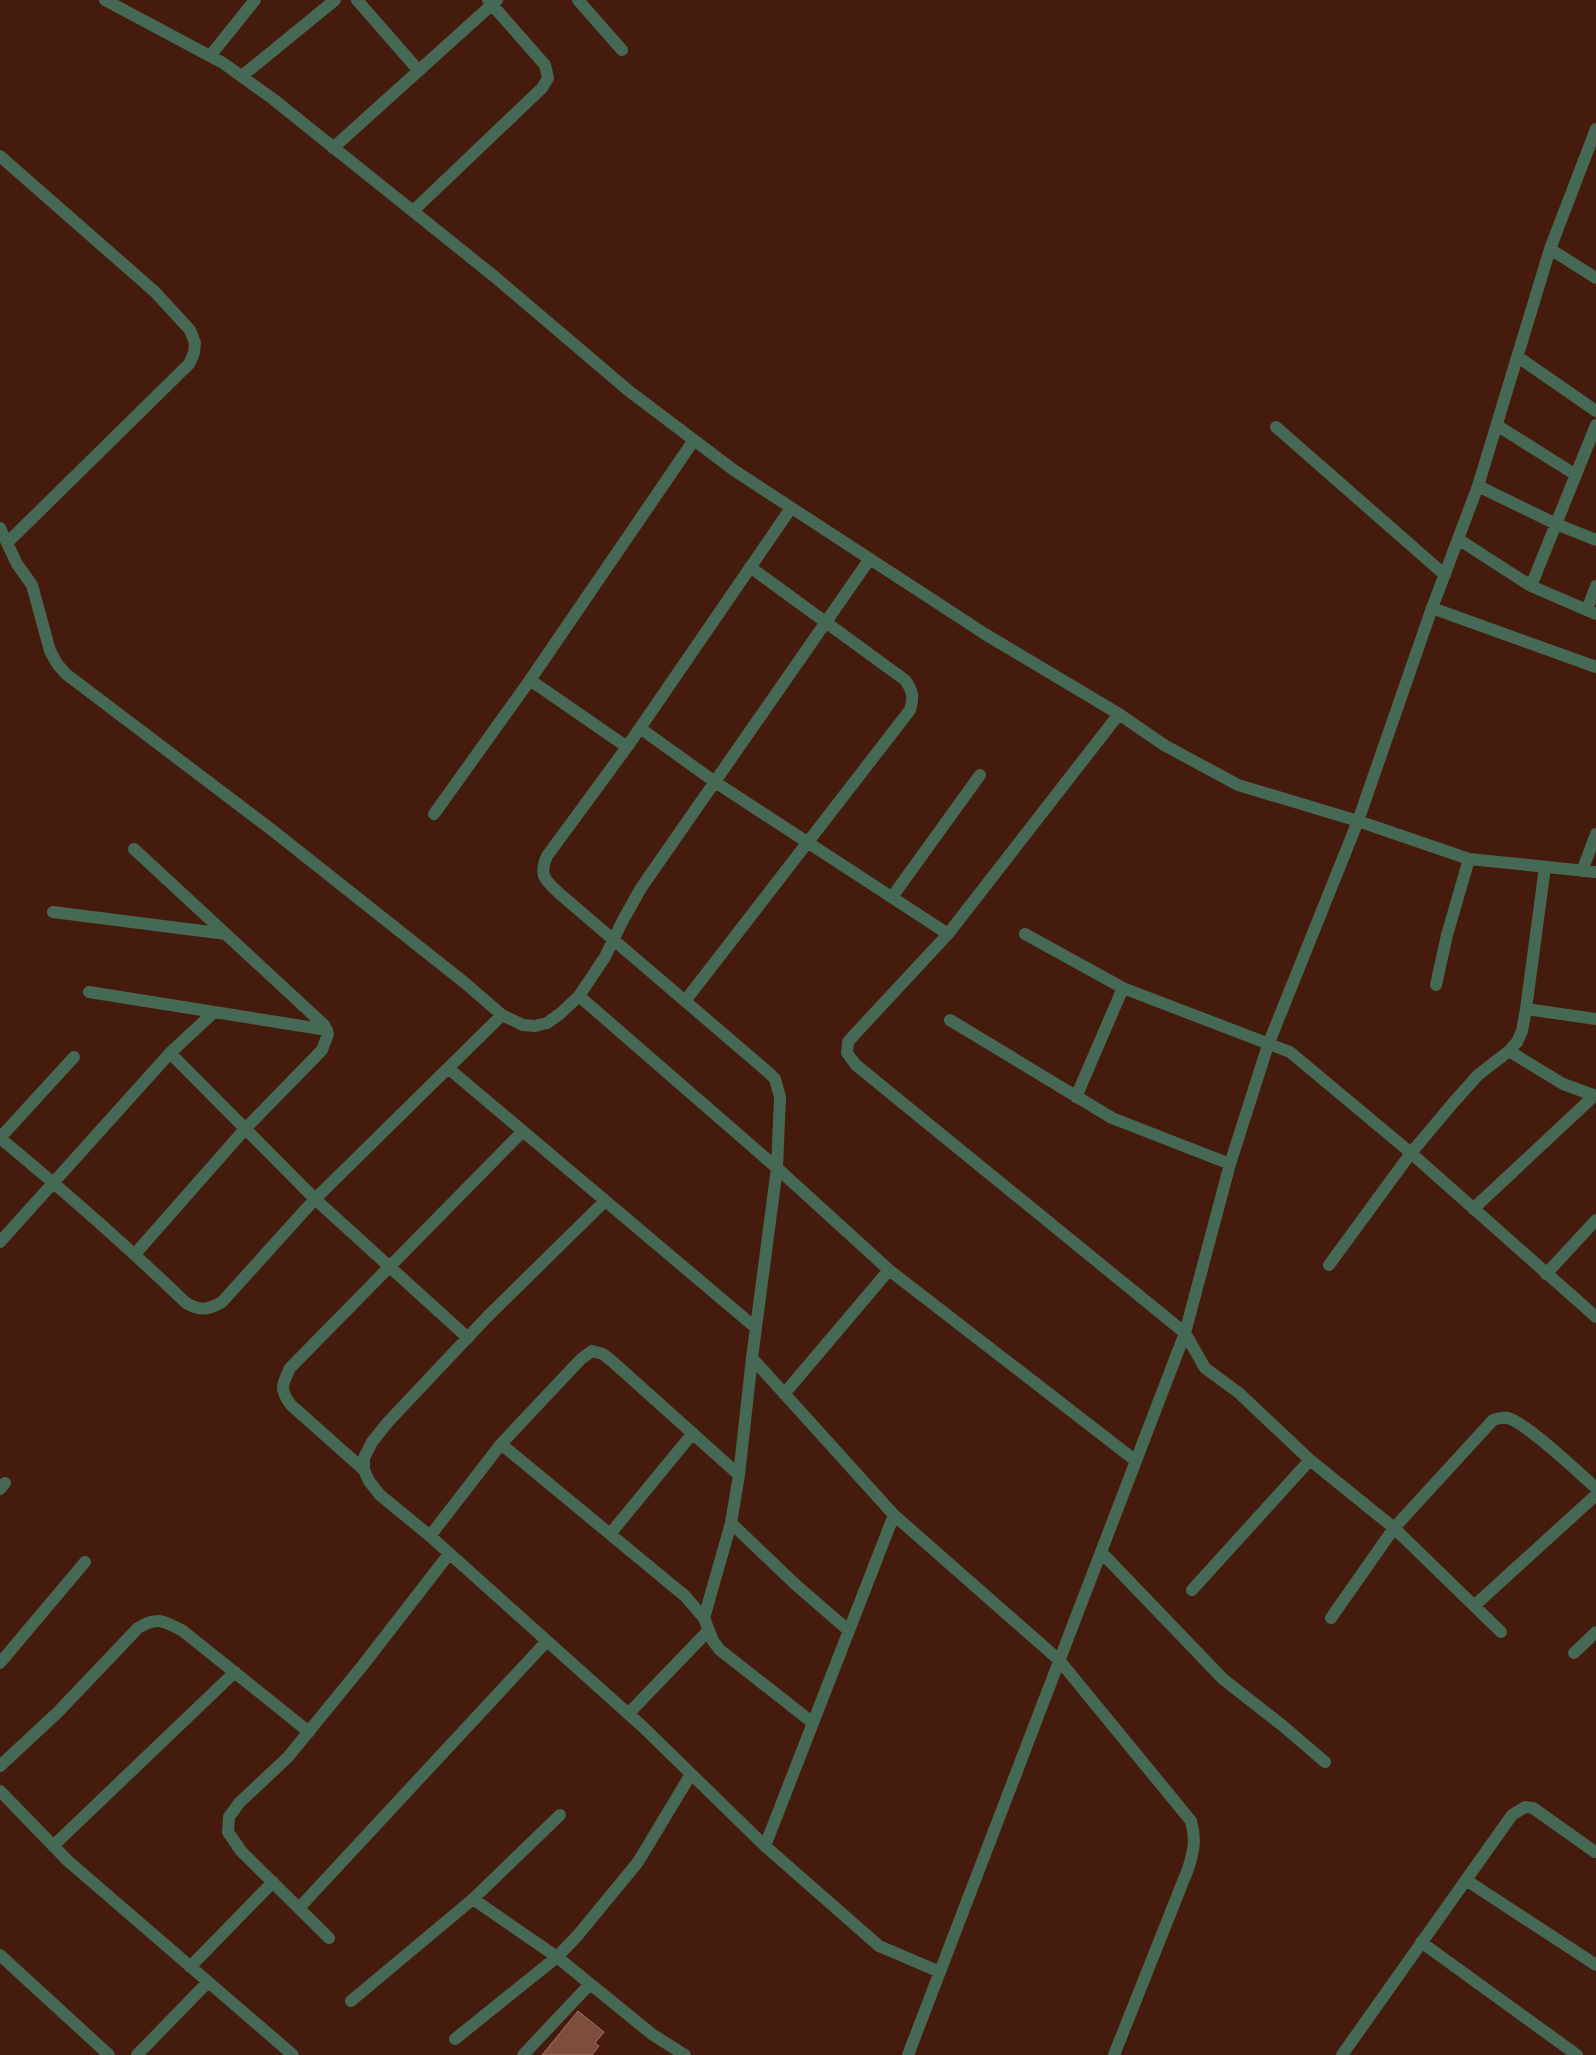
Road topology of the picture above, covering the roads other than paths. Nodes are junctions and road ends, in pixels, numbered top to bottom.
1 (105, 0) edge
2 (336, 0) edge
3 (358, 0) edge
4 (578, 0) edge
5 (251, 2) edge
6 (492, 2) edge
7 (622, 50) dead end
8 (210, 56) junction
9 (419, 70) junction
10 (242, 76) junction
11 (1596, 129) edge
12 (333, 148) junction
13 (0, 156) edge
14 (413, 211) junction
15 (1550, 249) junction
16 (1596, 278) edge
17 (1518, 357) junction
18 (1596, 411) edge
19 (1596, 425) edge
20 (1498, 426) junction
21 (1276, 427) dead end
22 (694, 440) junction
23 (1576, 475) junction
24 (1478, 486) junction
25 (791, 508) junction
26 (1556, 524) junction
27 (0, 528) edge
28 (1458, 539) junction
29 (1596, 540) edge
30 (7, 543) junction
31 (870, 560) junction
32 (750, 567) junction
33 (1445, 575) junction
34 (1531, 586) junction
35 (1596, 586) edge
36 (1432, 608) junction
37 (1591, 612) edge
38 (827, 623) junction
39 (1596, 667) edge
40 (530, 680) junction
41 (1119, 714) junction
42 (640, 728) junction
43 (627, 747) junction
44 (980, 775) dead end
45 (715, 782) junction
46 (434, 814) dead end
47 (1358, 821) junction
48 (1596, 834) edge
49 (808, 843) junction
50 (134, 849) dead end
51 (1469, 859) junction
52 (1545, 867) junction
53 (1582, 871) junction
54 (1596, 872) edge
55 (892, 897) junction
56 (53, 912) dead end
57 (226, 934) junction
58 (948, 934) junction
59 (1025, 934) dead end
60 (613, 940) junction
61 (1436, 985) dead end
62 (1123, 988) junction
63 (90, 992) dead end
64 (579, 996) junction
65 (685, 1001) junction
66 (1526, 1009) junction
67 (214, 1012) junction
68 (502, 1015) junction
69 (1596, 1019) edge
70 (950, 1020) dead end
71 (327, 1030) junction
72 (1268, 1045) junction
73 (1509, 1051) junction
74 (170, 1053) junction
75 (74, 1057) dead end
76 (448, 1068) junction
77 (1595, 1096) edge
78 (1076, 1097) junction
79 (245, 1129) junction
80 (523, 1132) junction
81 (0, 1138) edge
82 (1411, 1153) junction
83 (1230, 1164) junction
84 (777, 1168) junction
85 (54, 1182) junction
86 (315, 1199) junction
87 (605, 1201) junction
88 (1473, 1209) junction
89 (1596, 1220) edge
90 (0, 1242) edge
91 (135, 1254) junction
92 (1329, 1265) dead end
93 (390, 1267) junction
94 (888, 1270) junction
95 (1546, 1274) junction
96 (1596, 1317) edge
97 (756, 1328) junction
98 (1185, 1333) junction
99 (468, 1338) junction
100 (752, 1358) junction
101 (784, 1394) junction
102 (692, 1433) junction
103 (502, 1444) junction
104 (1310, 1460) junction
105 (1136, 1461) junction
106 (364, 1470) junction
107 (739, 1475) junction
108 (1596, 1488) edge
109 (1596, 1494) edge
110 (894, 1516) junction
111 (731, 1523) junction
112 (1394, 1528) junction
113 (610, 1534) junction
114 (430, 1536) junction
115 (1101, 1552) junction
116 (449, 1554) junction
117 (86, 1562) dead end
118 (1192, 1590) dead end
119 (1474, 1606) junction
120 (704, 1618) junction
121 (1331, 1618) dead end
122 (848, 1630) junction
123 (708, 1631) junction
124 (1502, 1632) dead end
125 (1596, 1632) edge
126 (547, 1641) junction
127 (1574, 1653) dead end
128 (1059, 1660) junction
129 (0, 1663) edge
130 (235, 1672) junction
131 (628, 1714) junction
132 (813, 1723) junction
133 (309, 1732) junction
134 (1325, 1762) dead end
135 (0, 1766) edge
136 (691, 1774) junction
137 (0, 1791) edge
138 (560, 1815) dead end
139 (53, 1846) junction
140 (765, 1846) junction
141 (1596, 1852) edge
142 (1466, 1880) junction
143 (273, 1882) junction
144 (473, 1899) junction
145 (299, 1908) junction
146 (329, 1938) dead end
147 (1422, 1942) junction
148 (0, 1955) edge
149 (556, 1957) junction
150 (1596, 1965) edge
151 (190, 1967) junction
152 (940, 1972) junction
153 (208, 1982) junction
154 (590, 1984) junction
155 (351, 2001) dead end
156 (455, 2039) dead end
157 (678, 2053) edge
158 (109, 2055) edge
159 (137, 2055) edge
160 (293, 2055) edge
161 (523, 2055) edge
162 (908, 2055) edge
163 (1114, 2055) edge
164 (1342, 2055) edge
165 (1577, 2055) edge

1 - 8 street
2 - 10 street
3 - 9 street
4 - 7 street
5 - 8 street
6 - 9 street
6 - 14 street
8 - 10 street
9 - 12 street
10 - 12 street
11 - 15 street
12 - 14 street
13 - 30 street
14 - 22 street
15 - 16 street
15 - 17 street
17 - 18 street
17 - 20 street
19 - 23 street
20 - 23 street
20 - 24 street
21 - 33 street
22 - 25 street
22 - 40 street
23 - 26 street
24 - 26 street
24 - 28 street
25 - 31 street
25 - 32 street
26 - 29 street
26 - 34 street
27 - 30 street
28 - 33 street
28 - 34 street
30 - 68 street
31 - 38 street
31 - 41 street
32 - 38 street
32 - 42 street
33 - 36 street
34 - 37 street
35 - 37 street
36 - 39 street
36 - 47 street
38 - 45 street
38 - 49 street
40 - 43 street
40 - 46 street
41 - 47 street
41 - 58 street
42 - 43 street
42 - 45 street
43 - 60 street
44 - 55 street
45 - 49 street
45 - 60 street
47 - 51 street
47 - 72 street
48 - 53 street
49 - 55 street
49 - 65 street
50 - 57 street
51 - 52 street
51 - 61 street
52 - 53 street
52 - 66 street
53 - 54 street
55 - 58 street
56 - 57 street
57 - 71 street
58 - 98 street
59 - 62 street
60 - 64 street
60 - 65 street
62 - 72 street
62 - 78 street
63 - 67 street
64 - 68 street
64 - 84 street
65 - 84 street
66 - 69 street
66 - 73 street
67 - 71 street
67 - 74 street
68 - 76 street
70 - 78 street
71 - 79 street
72 - 82 street
72 - 83 street
73 - 77 street
73 - 82 street
74 - 79 street
74 - 85 street
75 - 81 street
76 - 80 street
76 - 86 street
77 - 88 street
78 - 83 street
79 - 86 street
79 - 91 street
80 - 87 street
80 - 93 street
81 - 85 street
82 - 88 street
82 - 92 street
83 - 98 street
84 - 94 street
84 - 97 street
85 - 90 street
85 - 91 street
86 - 91 street
86 - 93 street
87 - 97 street
87 - 99 street
88 - 95 street
89 - 95 street
93 - 99 street
93 - 106 street
94 - 101 street
94 - 105 street
95 - 96 street
97 - 100 street
98 - 104 street
98 - 105 street
99 - 106 street
100 - 101 street
100 - 107 street
101 - 110 street
102 - 103 street
102 - 107 street
102 - 113 street
103 - 113 street
103 - 114 street
104 - 112 street
104 - 118 street
105 - 115 street
106 - 114 street
107 - 111 street
108 - 112 street
109 - 119 street
110 - 122 street
110 - 128 street
111 - 120 street
111 - 122 street
112 - 119 street
112 - 121 street
113 - 120 street
114 - 116 street
115 - 128 street
115 - 134 street
116 - 126 street
116 - 133 street
117 - 129 street
119 - 124 street
120 - 123 street
122 - 132 street
123 - 131 street
123 - 132 street
125 - 127 street
126 - 131 street
126 - 145 street
128 - 152 street
128 - 163 street
130 - 133 street
130 - 135 street
130 - 139 street
131 - 136 street
132 - 140 street
133 - 143 street
136 - 140 street
136 - 149 street
137 - 139 street
138 - 144 street
139 - 151 street
140 - 152 street
141 - 142 street
142 - 147 street
142 - 150 street
143 - 145 street
143 - 151 street
144 - 149 street
144 - 155 street
145 - 146 street
147 - 164 street
147 - 165 street
148 - 158 street
149 - 154 street
149 - 156 street
151 - 153 street
152 - 162 street
153 - 159 street
153 - 160 street
154 - 157 street
154 - 161 street

